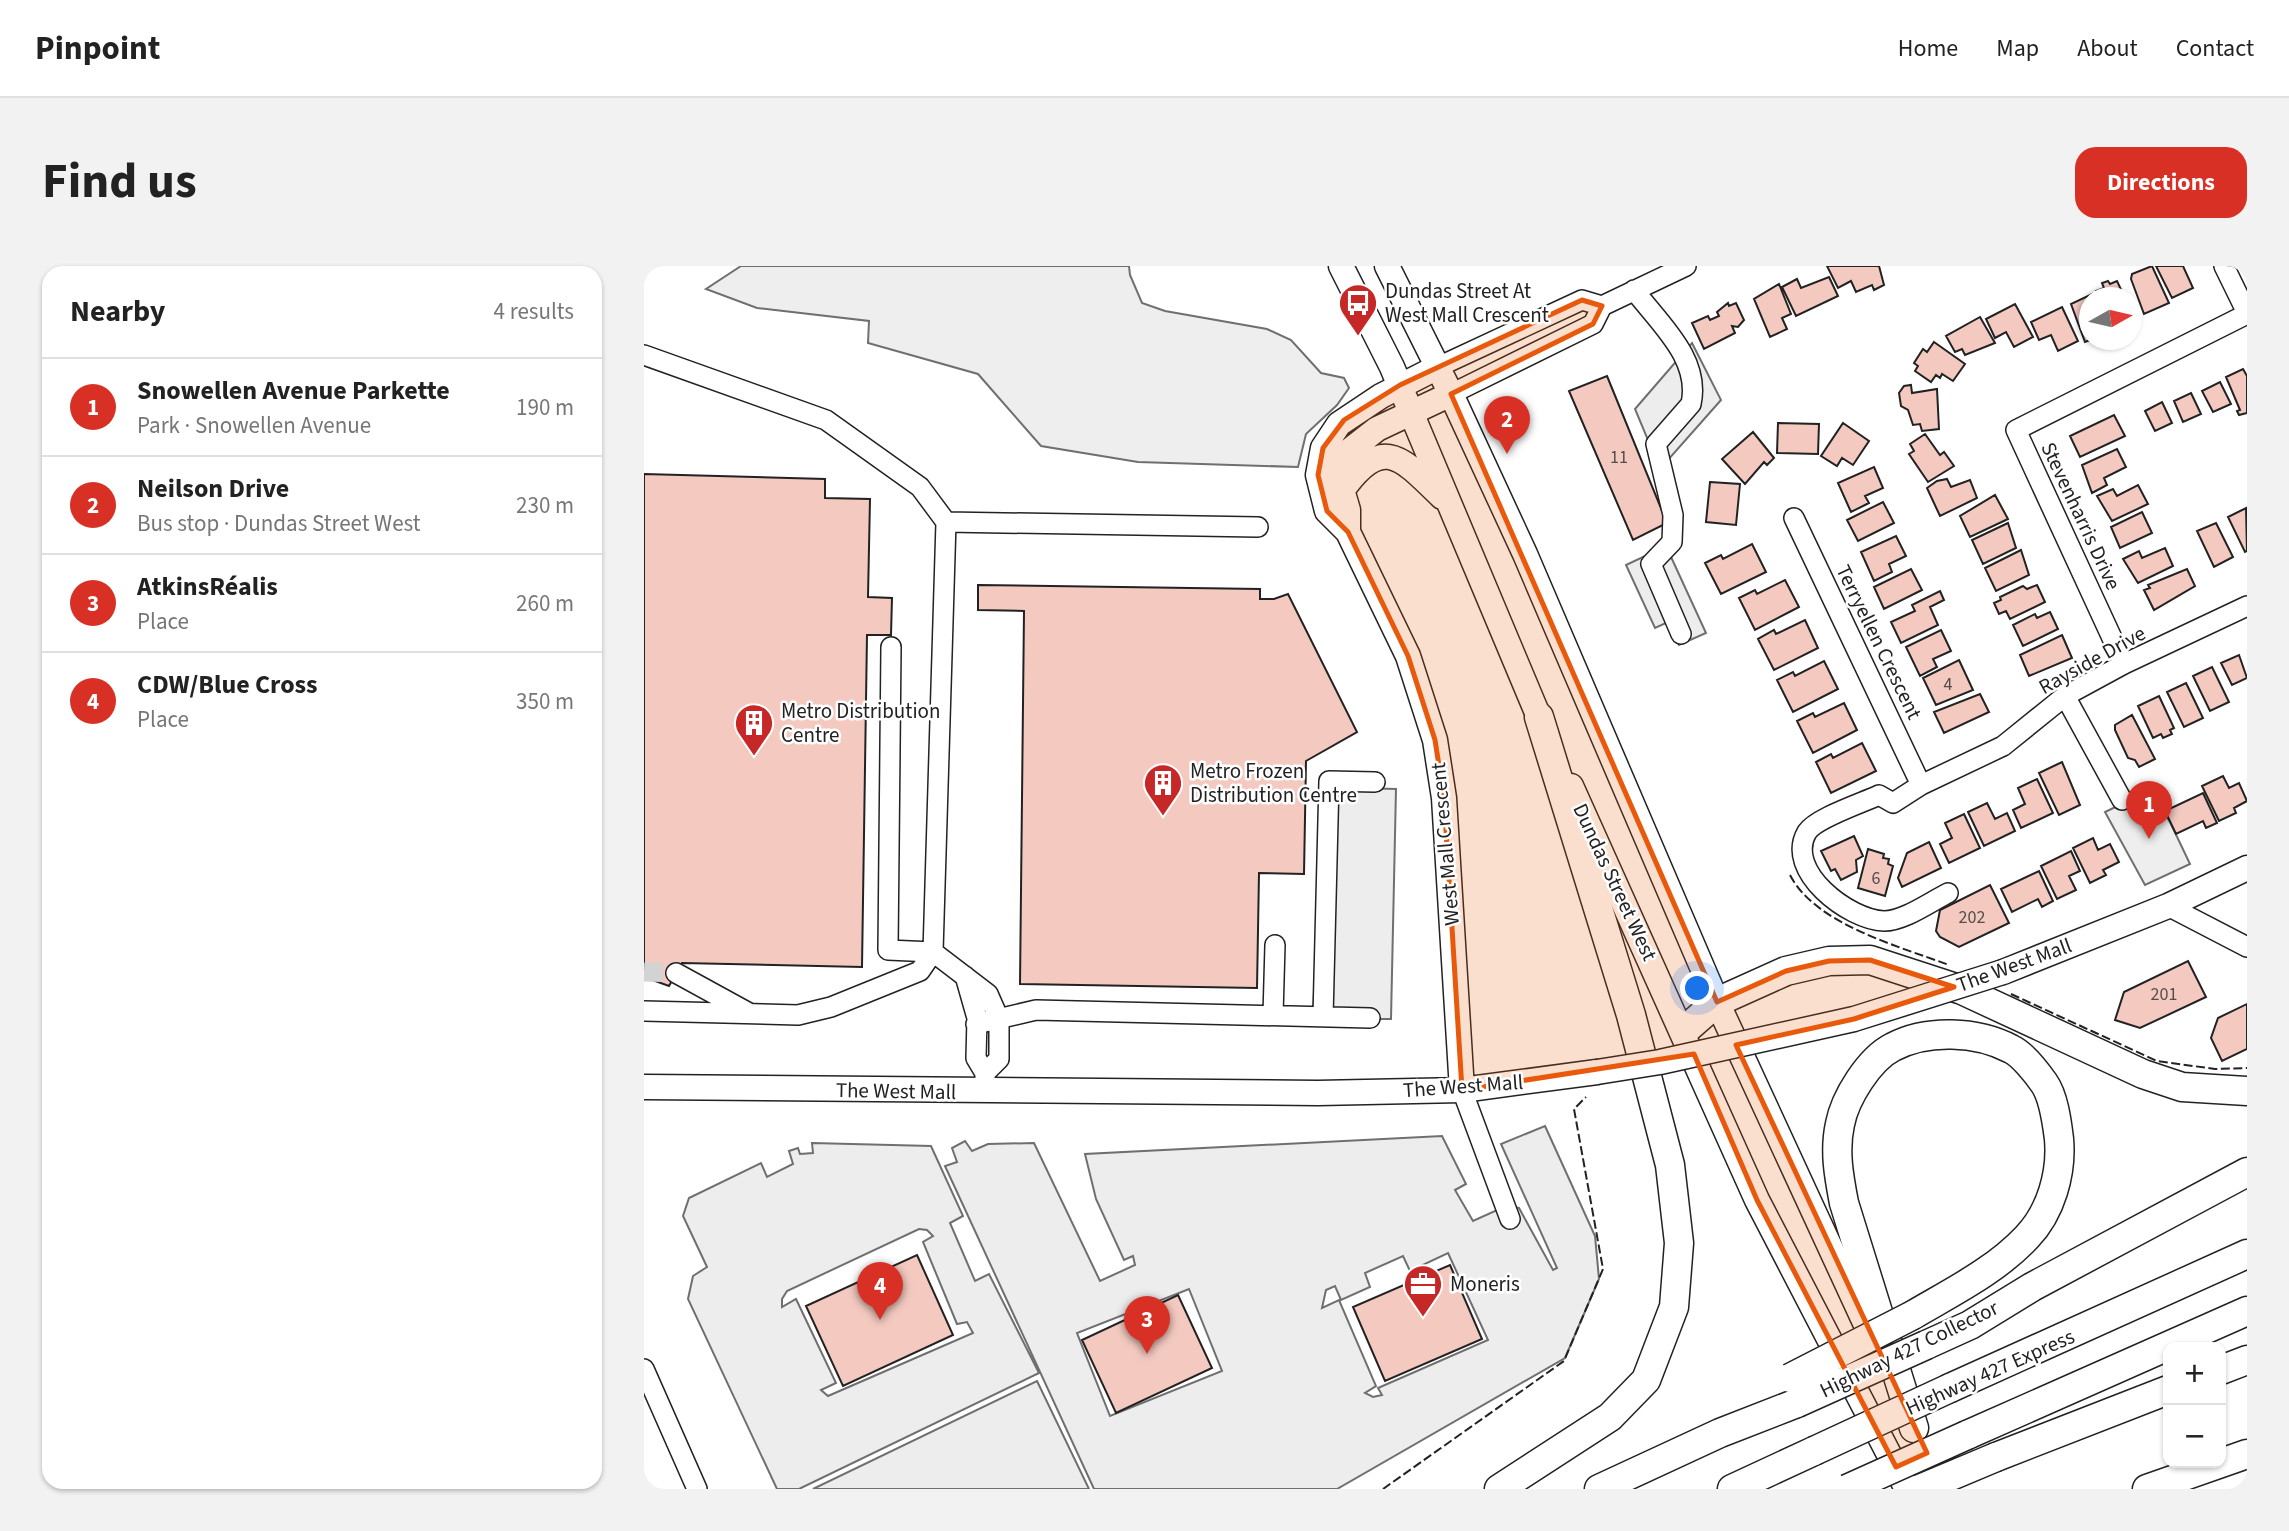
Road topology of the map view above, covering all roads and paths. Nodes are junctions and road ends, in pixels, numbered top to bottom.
1 (1342, 266) edge
2 (1387, 266) edge
3 (1686, 266) edge
4 (2224, 266) edge
5 (1634, 290) junction
6 (1602, 306) junction
7 (2247, 313) edge
8 (644, 355) edge
9 (1438, 367) junction
10 (1400, 385) junction
11 (1451, 394) junction
12 (1411, 412) junction
13 (1341, 492) junction
14 (1450, 504) junction
15 (1794, 518) dead end
16 (946, 522) junction
17 (1258, 527) dead end
18 (1348, 532) junction
19 (2247, 606) edge
20 (1681, 634) dead end
21 (891, 647) dead end
22 (2124, 664) junction
23 (2065, 696) junction
24 (1539, 717) junction
25 (1375, 782) dead end
26 (1921, 785) junction
27 (2122, 800) dead end
28 (2247, 869) edge
29 (1948, 893) dead end
30 (2168, 906) junction
31 (1275, 945) dead end
32 (2241, 951) edge
33 (933, 952) junction
34 (676, 973) tunnel mouth
35 (965, 975) junction
36 (1717, 1002) junction
37 (644, 1012) edge
38 (753, 1015) junction
39 (1273, 1016) junction
40 (1323, 1017) junction
41 (1370, 1018) dead end
42 (999, 1019) junction
43 (976, 1024) junction
44 (1684, 1031) junction
45 (985, 1083) junction
46 (644, 1087) edge
47 (1462, 1090) junction
48 (2247, 1091) edge
49 (2247, 1172) edge
50 (2247, 1189) edge
51 (1510, 1219) dead end
52 (2247, 1254) edge
53 (2247, 1311) edge
54 (1970, 1325) junction
55 (2247, 1360) edge
56 (2226, 1368) edge
57 (644, 1369) edge
58 (1794, 1390) junction
59 (2163, 1392) edge
60 (1914, 1428) junction
61 (2247, 1454) edge
62 (696, 1489) edge
63 (1499, 1489) edge
64 (1599, 1489) edge
65 (1732, 1489) edge
66 (1847, 1489) edge
67 (1908, 1489) edge
68 (1920, 1489) edge
69 (1945, 1489) edge
70 (2147, 1489) edge

1 - 10 main road, Dundas Street West
2 - 9 main road
3 - 5 street
4 - 7 street
5 - 6 street
5 - 20 street
6 - 9 street
6 - 11 street
7 - 22 street, Stevenharris Drive
8 - 16 street
9 - 10 main road, West Mall Crescent
9 - 11 main road
10 - 12 main road, Dundas Street West
10 - 18 main road, West Mall Crescent
11 - 12 main road
11 - 36 main road
12 - 13 main road, West Mall Crescent
12 - 14 main road, Dundas Street West
13 - 14 main road
13 - 18 main road, West Mall Crescent
14 - 24 main road, Dundas Street West
15 - 26 street, Terryellen Crescent
16 - 17 street
16 - 33 street
18 - 47 main road, West Mall Crescent
19 - 22 street, Rayside Drive
21 - 33 street
22 - 23 street, Rayside Drive
23 - 26 street, Rayside Drive
23 - 27 street
24 - 44 main road, Dundas Street West
24 - 63 highway
25 - 40 street
26 - 29 street, Rayside Drive
28 - 30 main road, The West Mall
30 - 32 street
30 - 47 main road, The West Mall, bridge
31 - 39 street
33 - 35 street
33 - 38 street
34 - 38 street
35 - 42 street
35 - 43 street
36 - 44 highway
36 - 48 highway
36 - 60 main road
37 - 38 street
39 - 40 street
39 - 42 street
40 - 41 street
42 - 43 street
42 - 45 street
43 - 45 street
44 - 67 main road, Dundas Street West
45 - 46 main road, The West Mall
45 - 47 main road, The West Mall
47 - 51 street
49 - 54 highway, Highway 427 Collector
50 - 54 highway
52 - 65 highway, Highway 427 Express, bridge
53 - 66 highway, bridge
54 - 58 highway, Highway 427 Collector, bridge
55 - 56 highway
57 - 62 street
58 - 60 highway, bridge
58 - 64 highway, Highway 427 Collector
59 - 68 highway, bridge
60 - 69 main road
61 - 70 highway

